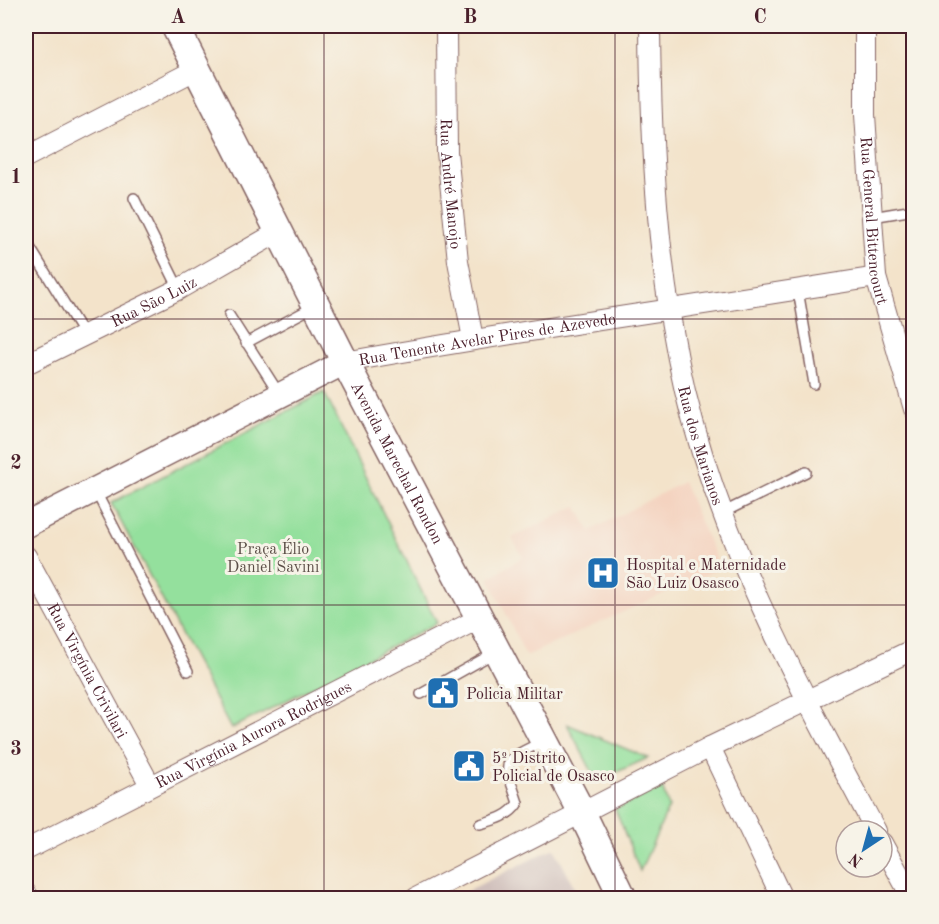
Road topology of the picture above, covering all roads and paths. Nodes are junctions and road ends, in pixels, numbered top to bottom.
1 (175, 26) edge
2 (446, 26) edge
3 (650, 26) edge
4 (865, 26) edge
5 (197, 69) junction
6 (26, 157) edge
7 (134, 198) dead end
8 (914, 210) edge
9 (870, 218) junction
10 (280, 231) junction
11 (26, 241) edge
12 (876, 277) junction
13 (179, 289) junction
14 (798, 290) junction
15 (317, 304) junction
16 (669, 311) junction
17 (229, 315) dead end
18 (84, 335) junction
19 (473, 339) junction
20 (246, 343) junction
21 (345, 362) junction
22 (26, 364) edge
23 (909, 381) edge
24 (814, 384) dead end
25 (280, 395) junction
26 (914, 409) edge
27 (806, 472) dead end
28 (95, 490) junction
29 (724, 512) junction
30 (26, 525) edge
31 (26, 556) edge
32 (480, 618) junction
33 (914, 649) edge
34 (497, 651) junction
35 (188, 671) dead end
36 (421, 694) dead end
37 (806, 699) junction
38 (544, 741) junction
39 (710, 747) junction
40 (150, 784) junction
41 (582, 813) junction
42 (870, 819) edge
43 (480, 824) dead end
44 (26, 850) edge
45 (894, 865) edge
46 (26, 893) edge
47 (28, 898) edge
48 (416, 898) edge
49 (623, 898) edge
50 (782, 898) edge
51 (912, 898) edge

1 - 5 main road, Avenida Marechal Rondon
2 - 19 street, Rua André Manojo
3 - 16 street, Rua dos Marianos
4 - 9 street, Rua General Bittencourt
5 - 6 street
5 - 10 main road, Avenida Marechal Rondon
7 - 13 lane
8 - 9 lane
9 - 12 street, Rua General Bittencourt
10 - 13 street, Rua São Luiz
10 - 15 main road, Avenida Marechal Rondon
11 - 18 lane
12 - 14 street, Rua Tenente Avelar Pires de Azevedo
12 - 23 street, Rua General Bittencourt
13 - 18 street, Rua São Luiz
14 - 16 street, Rua Tenente Avelar Pires de Azevedo
14 - 24 lane
15 - 20 lane
15 - 21 main road, Avenida Marechal Rondon
16 - 19 street, Rua Tenente Avelar Pires de Azevedo
16 - 29 street, Rua dos Marianos
17 - 20 lane
18 - 22 street, Rua São Luiz
19 - 21 street, Rua Tenente Avelar Pires de Azevedo
20 - 25 lane
21 - 25 street, Rua Tenente Avelar Pires de Azevedo
21 - 32 main road, Avenida Marechal Rondon
23 - 26 street, Rua General Bittencourt
25 - 28 street, Rua Tenente Avelar Pires de Azevedo
27 - 29 lane
28 - 30 street, Rua Tenente Avelar Pires de Azevedo
28 - 35 lane
29 - 37 street, Rua dos Marianos
31 - 40 street, Rua Virgínia Crivilari
32 - 34 main road, Avenida Marechal Rondon
32 - 40 street, Rua Virgínia Aurora Rodrigues
33 - 37 street
34 - 36 lane
34 - 38 main road, Avenida Marechal Rondon
37 - 39 street
37 - 42 street, Rua dos Marianos
38 - 41 main road, Avenida Marechal Rondon
38 - 43 lane
39 - 41 street
39 - 50 street
40 - 44 street, Rua Virgínia Aurora Rodrigues
41 - 48 street
41 - 49 main road, Avenida Marechal Rondon
45 - 51 street
46 - 47 street

